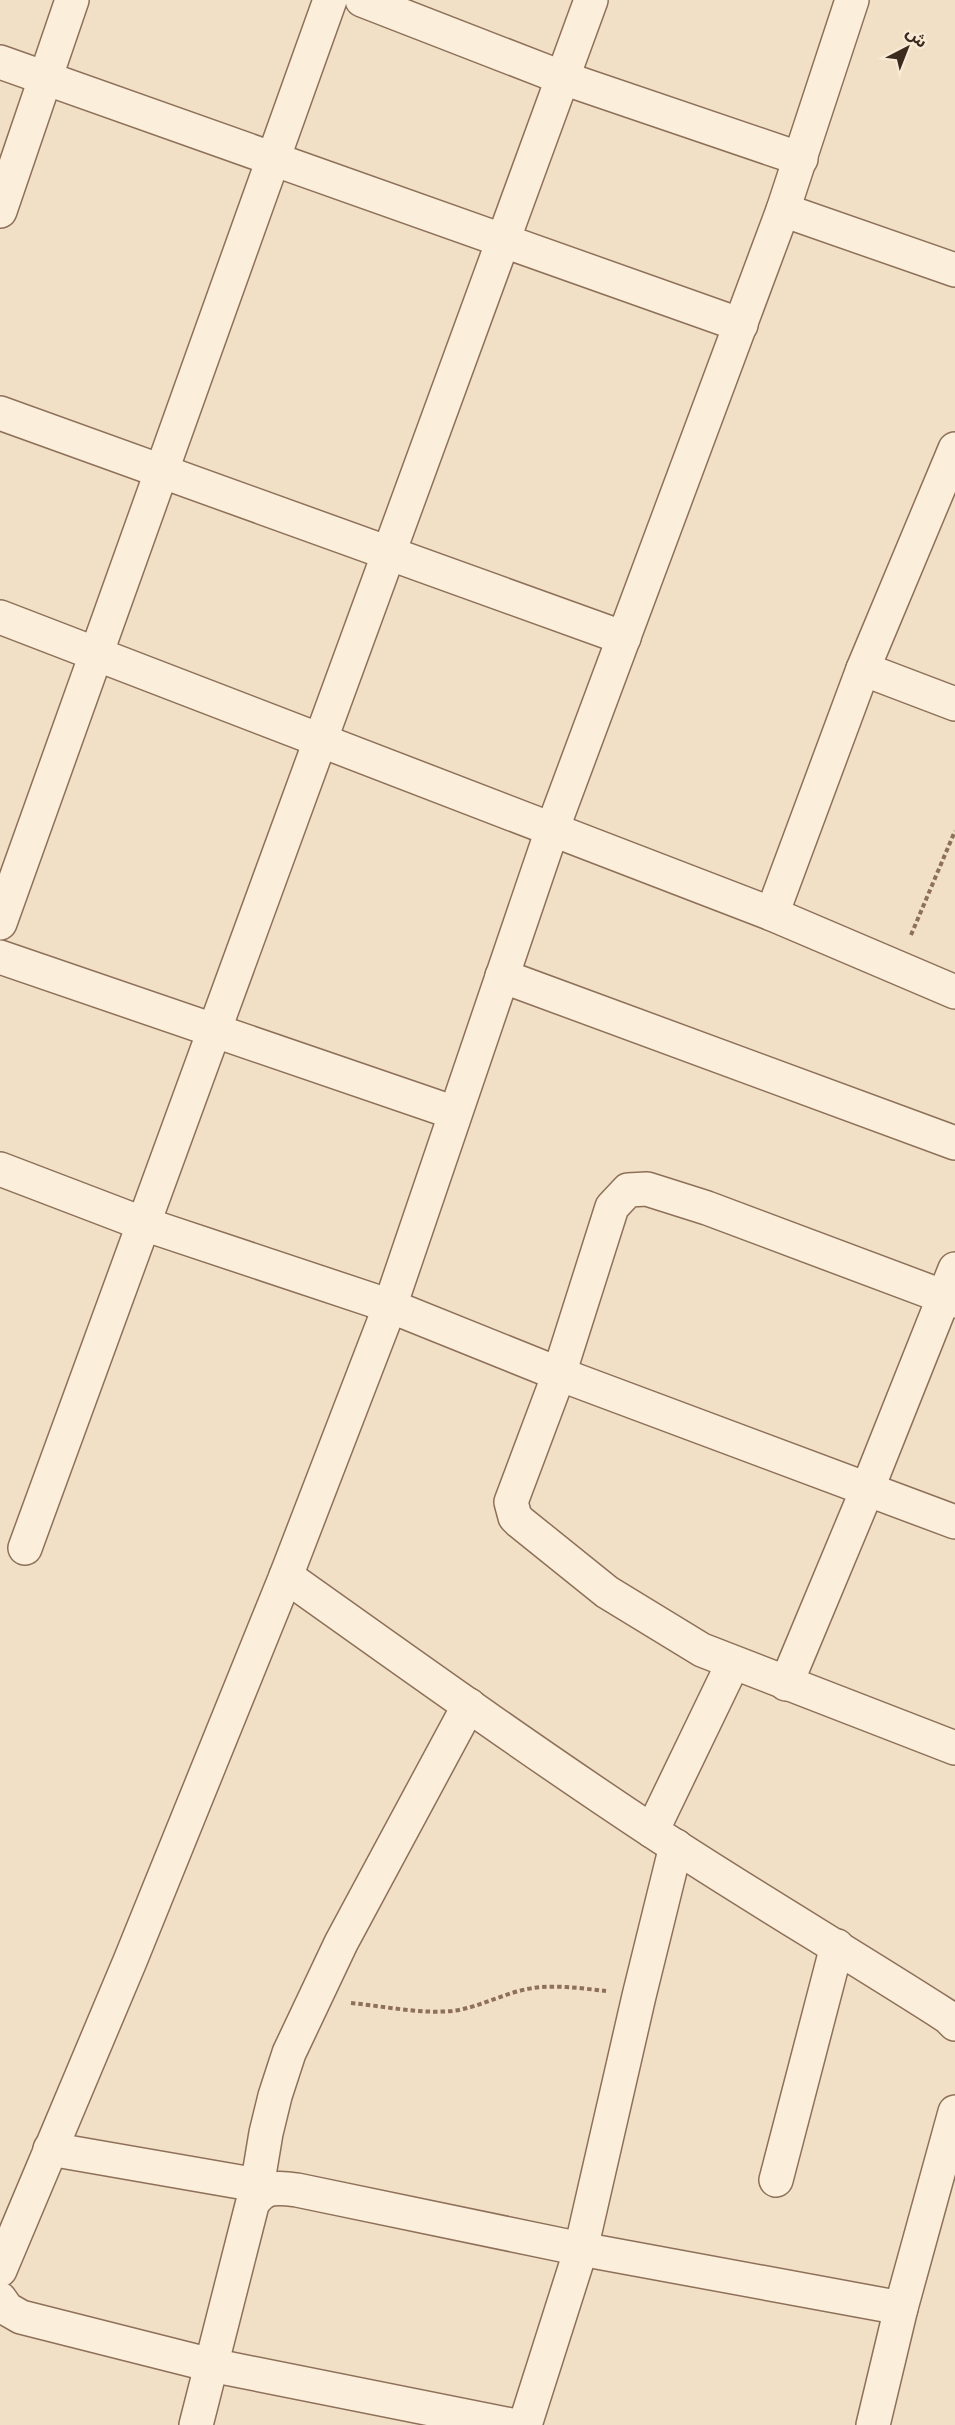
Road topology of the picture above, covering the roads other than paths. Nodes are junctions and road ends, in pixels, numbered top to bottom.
1 (72, 0) edge
2 (330, 0) edge
3 (362, 0) edge
4 (591, 0) edge
5 (852, 0) edge
6 (0, 62) edge
7 (563, 78) junction
8 (47, 79) junction
9 (273, 159) junction
10 (801, 159) junction
11 (783, 210) junction
12 (0, 211) edge
13 (503, 240) junction
14 (955, 270) edge
15 (741, 325) junction
16 (0, 413) edge
17 (955, 449) edge
18 (162, 471) junction
19 (949, 482) edge
20 (389, 554) junction
21 (0, 617) edge
22 (624, 639) junction
23 (96, 654) junction
24 (863, 669) junction
25 (955, 704) edge
26 (320, 740) junction
27 (552, 830) junction
28 (772, 914) junction
29 (0, 923) edge
30 (0, 957) edge
31 (502, 976) junction
32 (955, 992) edge
33 (214, 1031) junction
34 (455, 1113) junction
35 (955, 1143) edge
36 (0, 1169) edge
37 (144, 1224) junction
38 (951, 1289) edge
39 (390, 1306) junction
40 (559, 1374) junction
41 (867, 1490) junction
42 (955, 1522) edge
43 (26, 1548) dead end
44 (286, 1576) junction
45 (734, 1663) junction
46 (786, 1684) junction
47 (469, 1705) junction
48 (955, 1748) edge
49 (664, 1839) junction
50 (837, 1946) junction
51 (955, 2024) edge
52 (955, 2112) edge
53 (50, 2149) junction
54 (776, 2180) dead end
55 (256, 2192) junction
56 (581, 2249) junction
57 (0, 2270) edge
58 (0, 2299) edge
59 (901, 2308) junction
60 (211, 2366) junction
61 (196, 2425) edge
62 (511, 2425) edge
63 (525, 2425) edge
64 (873, 2425) edge

1 - 8 street
2 - 9 street
3 - 7 street
4 - 7 street
5 - 10 street
6 - 8 street
7 - 10 street
7 - 13 street
8 - 9 street
8 - 12 street
9 - 13 street
9 - 18 street
10 - 11 street
11 - 14 street
11 - 15 street
13 - 15 street
13 - 20 street
15 - 22 street
16 - 18 street
17 - 19 street
18 - 20 street
18 - 23 street
19 - 24 street
20 - 22 street
20 - 26 street
21 - 23 street
22 - 27 street
23 - 26 street
23 - 29 street
24 - 25 street
24 - 28 street
26 - 27 street
26 - 33 street
27 - 28 street
27 - 31 street
28 - 32 street
30 - 33 street
31 - 34 street
31 - 35 street
33 - 34 street
33 - 37 street
34 - 39 street
36 - 37 street
37 - 39 street
37 - 43 street
38 - 40 street
38 - 41 street
39 - 40 street
39 - 44 street
40 - 41 street
40 - 45 street
41 - 42 street
41 - 46 street
44 - 47 street
44 - 53 street
45 - 46 street
45 - 49 street
46 - 48 street
47 - 49 street
47 - 55 street
49 - 50 street
49 - 56 street
50 - 51 street
50 - 54 street
52 - 59 street
53 - 55 street
53 - 57 street
55 - 56 street
55 - 60 street
56 - 59 street
56 - 63 street
58 - 60 street
59 - 64 street
60 - 61 street
60 - 62 street

